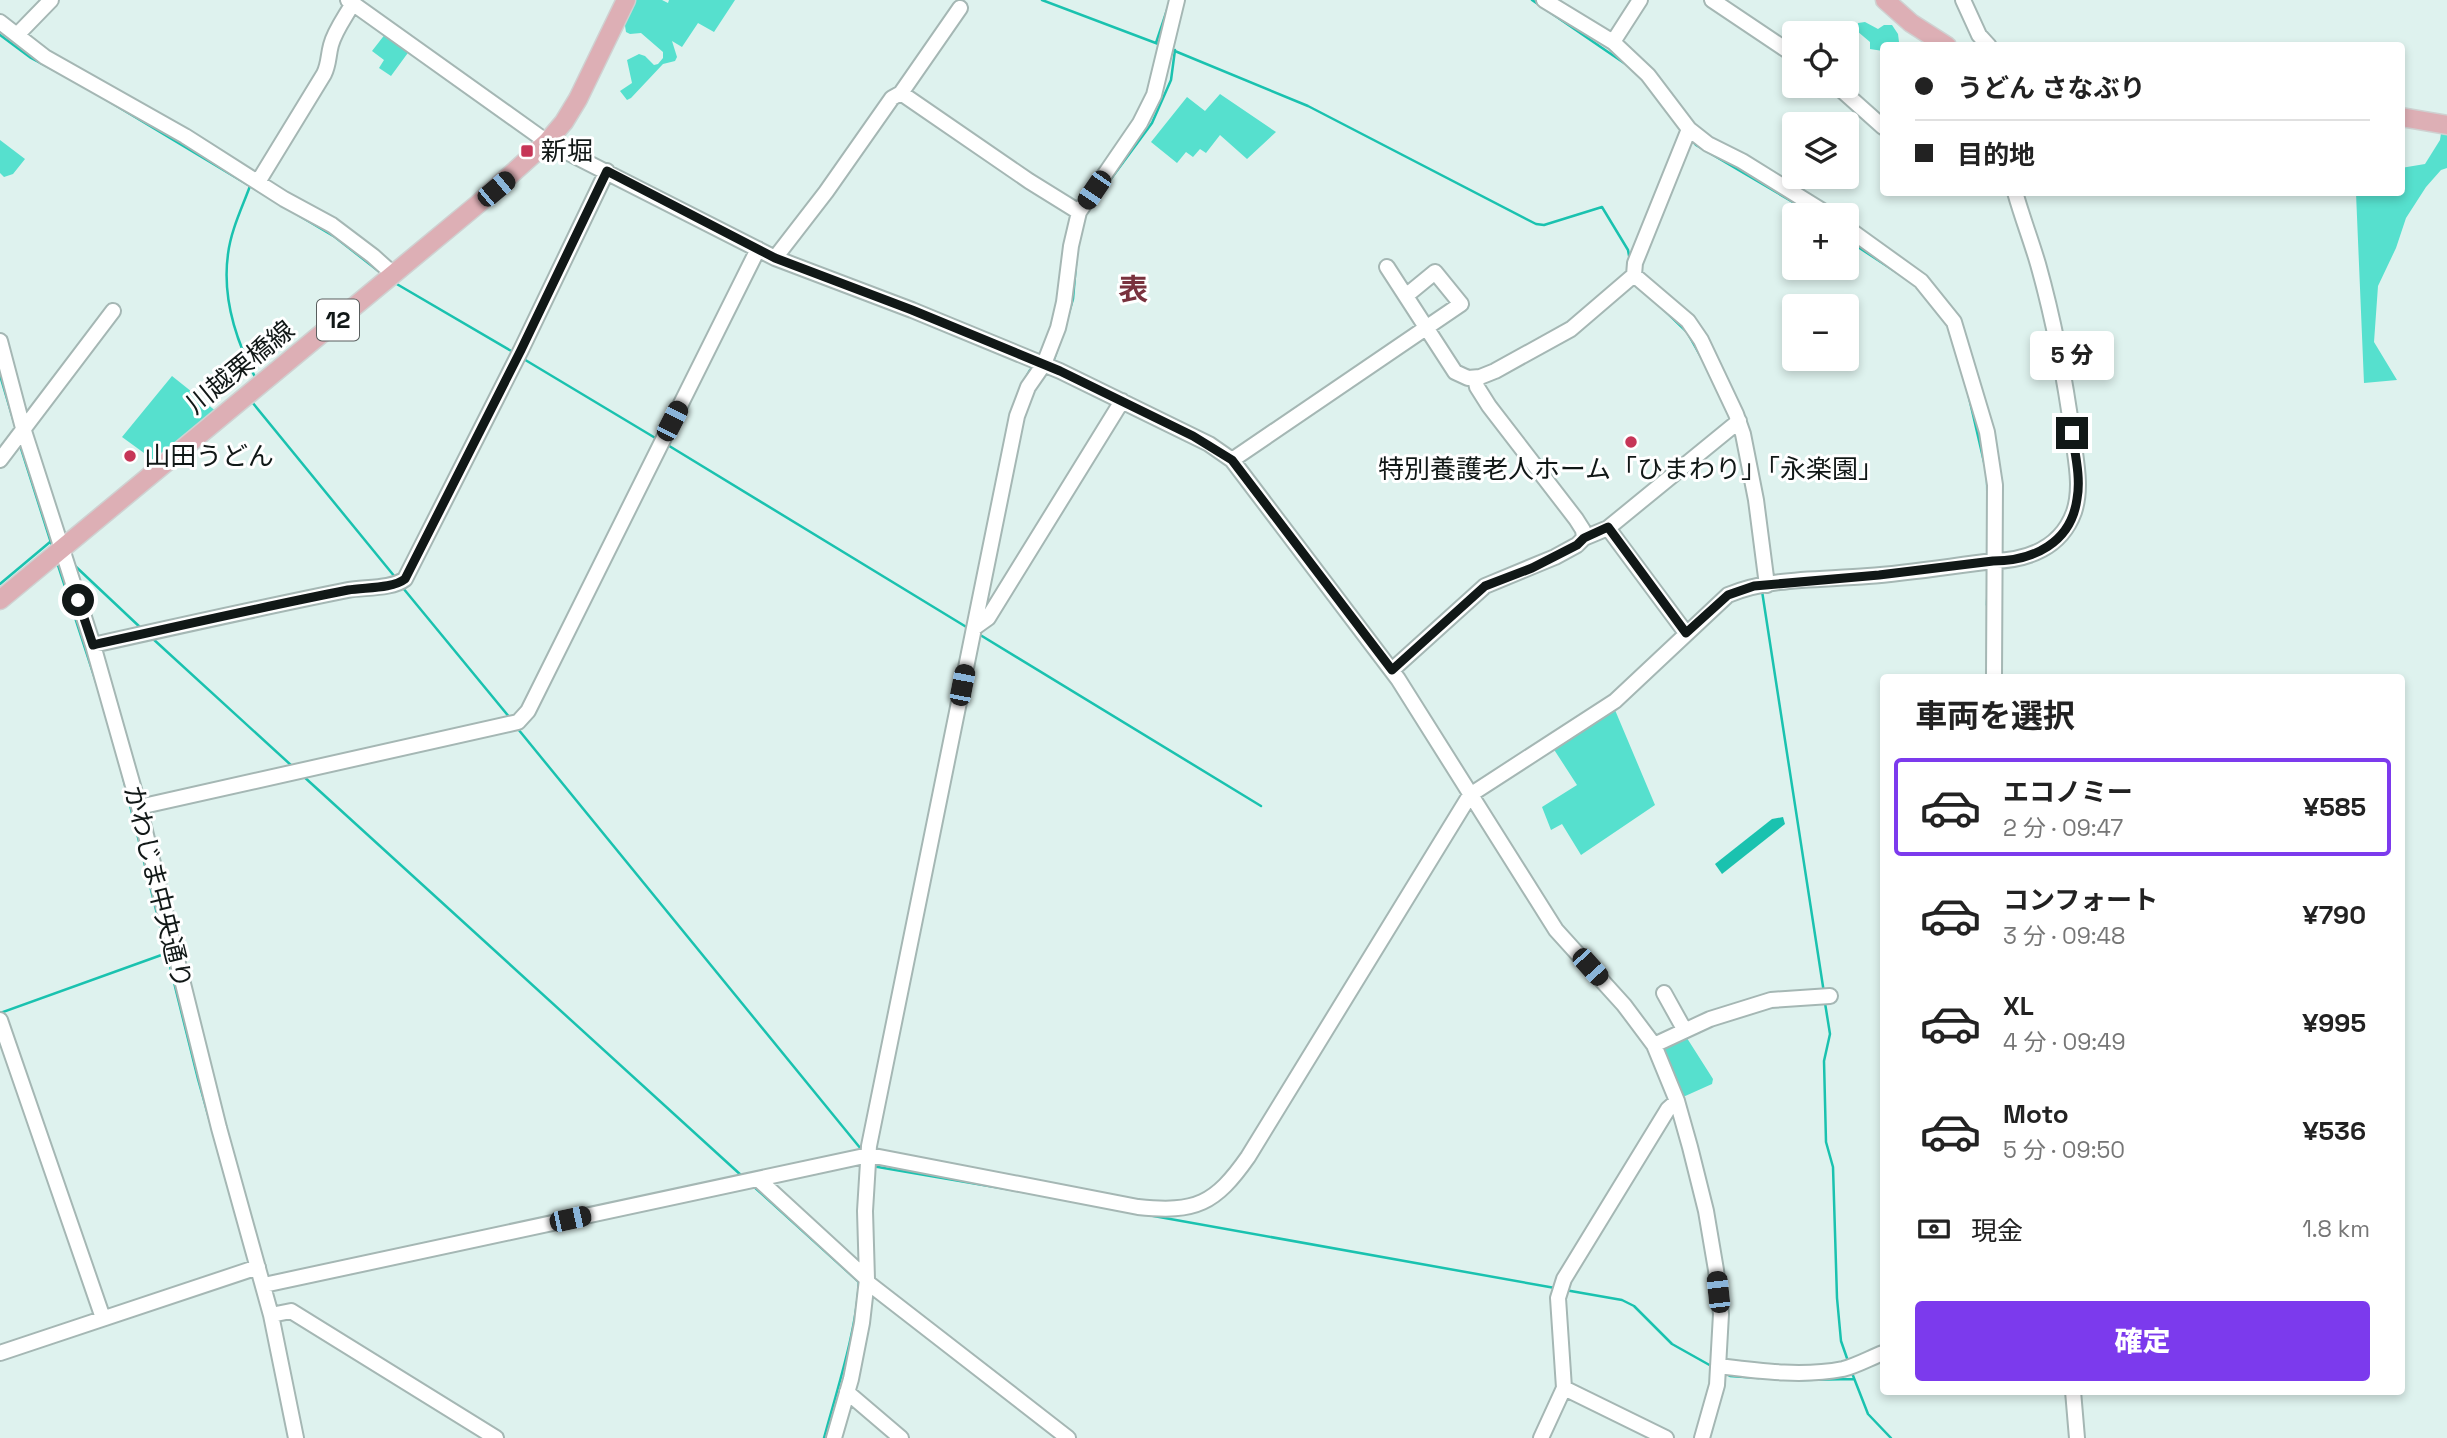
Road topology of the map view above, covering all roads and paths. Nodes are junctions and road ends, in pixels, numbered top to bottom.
1 (51, 0) edge
2 (626, 0) edge
3 (1177, 0) edge
4 (1544, 0) edge
5 (1640, 0) edge
6 (1712, 0) edge
7 (1885, 0) edge
8 (1963, 0) edge
9 (350, 1) edge
10 (960, 8) dead end
11 (0, 22) edge
12 (17, 35) junction
13 (1941, 42) edge
14 (1985, 42) edge
15 (1613, 43) junction
16 (1782, 47) edge
17 (901, 93) junction
18 (1850, 98) edge
19 (2405, 118) edge
20 (1880, 124) edge
21 (2447, 125) edge
22 (1689, 129) junction
23 (547, 142) junction
24 (607, 171) junction
25 (258, 182) junction
26 (2016, 196) edge
27 (1810, 203) edge
28 (1079, 212) junction
29 (1859, 237) edge
30 (758, 249) junction
31 (775, 258) junction
32 (1387, 267) dead end
33 (393, 274) junction
34 (1634, 275) junction
35 (1407, 295) junction
36 (113, 311) dead end
37 (1426, 327) junction
38 (0, 341) edge
39 (1044, 364) junction
40 (1475, 378) junction
41 (1122, 401) junction
42 (1739, 421) junction
43 (23, 428) junction
44 (0, 460) edge
45 (1232, 460) junction
46 (1608, 527) junction
47 (1584, 538) junction
48 (61, 549) junction
49 (1993, 561) junction
50 (1767, 584) junction
51 (0, 600) edge
52 (974, 628) junction
53 (1686, 633) junction
54 (93, 645) junction
55 (1392, 670) junction
56 (1994, 674) edge
57 (1470, 795) junction
58 (139, 807) junction
59 (1664, 993) dead end
60 (1830, 996) dead end
61 (0, 1020) edge
62 (1684, 1029) junction
63 (1654, 1045) junction
64 (1677, 1101) junction
65 (869, 1155) junction
66 (758, 1179) junction
67 (258, 1267) junction
68 (867, 1280) junction
69 (264, 1285) junction
70 (271, 1315) junction
71 (103, 1318) junction
72 (0, 1353) edge
73 (1880, 1354) edge
74 (1718, 1366) junction
75 (1564, 1388) junction
76 (848, 1392) junction
77 (2073, 1395) edge
78 (296, 1438) edge
79 (496, 1438) edge
80 (834, 1438) edge
81 (901, 1438) edge
82 (1068, 1438) edge
83 (1541, 1438) edge
84 (1666, 1438) edge
85 (1702, 1438) edge
86 (2077, 1438) edge

1 - 12 street
2 - 23 main road, 川越栗橋線 / 12
3 - 28 street
4 - 15 street
5 - 15 street
6 - 16 street
7 - 13 main road
8 - 14 street
9 - 23 street
9 - 25 street
10 - 17 street
11 - 12 street
12 - 25 street
15 - 22 street
17 - 28 street
17 - 31 street
18 - 20 street
19 - 21 main road
22 - 27 street
22 - 34 street
23 - 24 street
23 - 33 main road, 川越栗橋線 / 12
24 - 30 street
24 - 54 street
25 - 33 street
26 - 49 street
28 - 39 street
29 - 49 street
30 - 31 street
30 - 58 street
31 - 39 street
32 - 35 street
33 - 48 main road, 川越栗橋線 / 12
34 - 40 street
34 - 42 street
35 - 37 street
35 - 37 street
36 - 43 street
37 - 40 street
37 - 45 street
38 - 43 street, かわじま中央通り
39 - 41 street
39 - 52 street
40 - 47 street
41 - 45 street
41 - 52 street
42 - 46 street
42 - 50 street
43 - 44 street
43 - 48 street, かわじま中央通り
45 - 55 street
46 - 47 street
46 - 53 street
47 - 55 street
48 - 51 main road, 川越栗橋線 / 12
48 - 54 street, かわじま中央通り
49 - 50 street
49 - 56 street
50 - 53 street
52 - 65 street
53 - 57 street
54 - 58 street, かわじま中央通り
55 - 57 street
57 - 63 street
57 - 65 street
58 - 67 street, かわじま中央通り
59 - 62 street
60 - 62 street
61 - 71 street
62 - 63 street
63 - 64 street
64 - 74 street
64 - 75 street
65 - 66 street
65 - 68 street
66 - 68 street
66 - 69 street
67 - 69 street, かわじま中央通り
67 - 71 street
68 - 76 street
68 - 82 street
69 - 70 street, かわじま中央通り
70 - 78 street, かわじま中央通り
70 - 79 street
71 - 72 street
73 - 74 street
74 - 85 street
75 - 83 street
75 - 84 street
76 - 80 street
76 - 81 street
77 - 86 street

